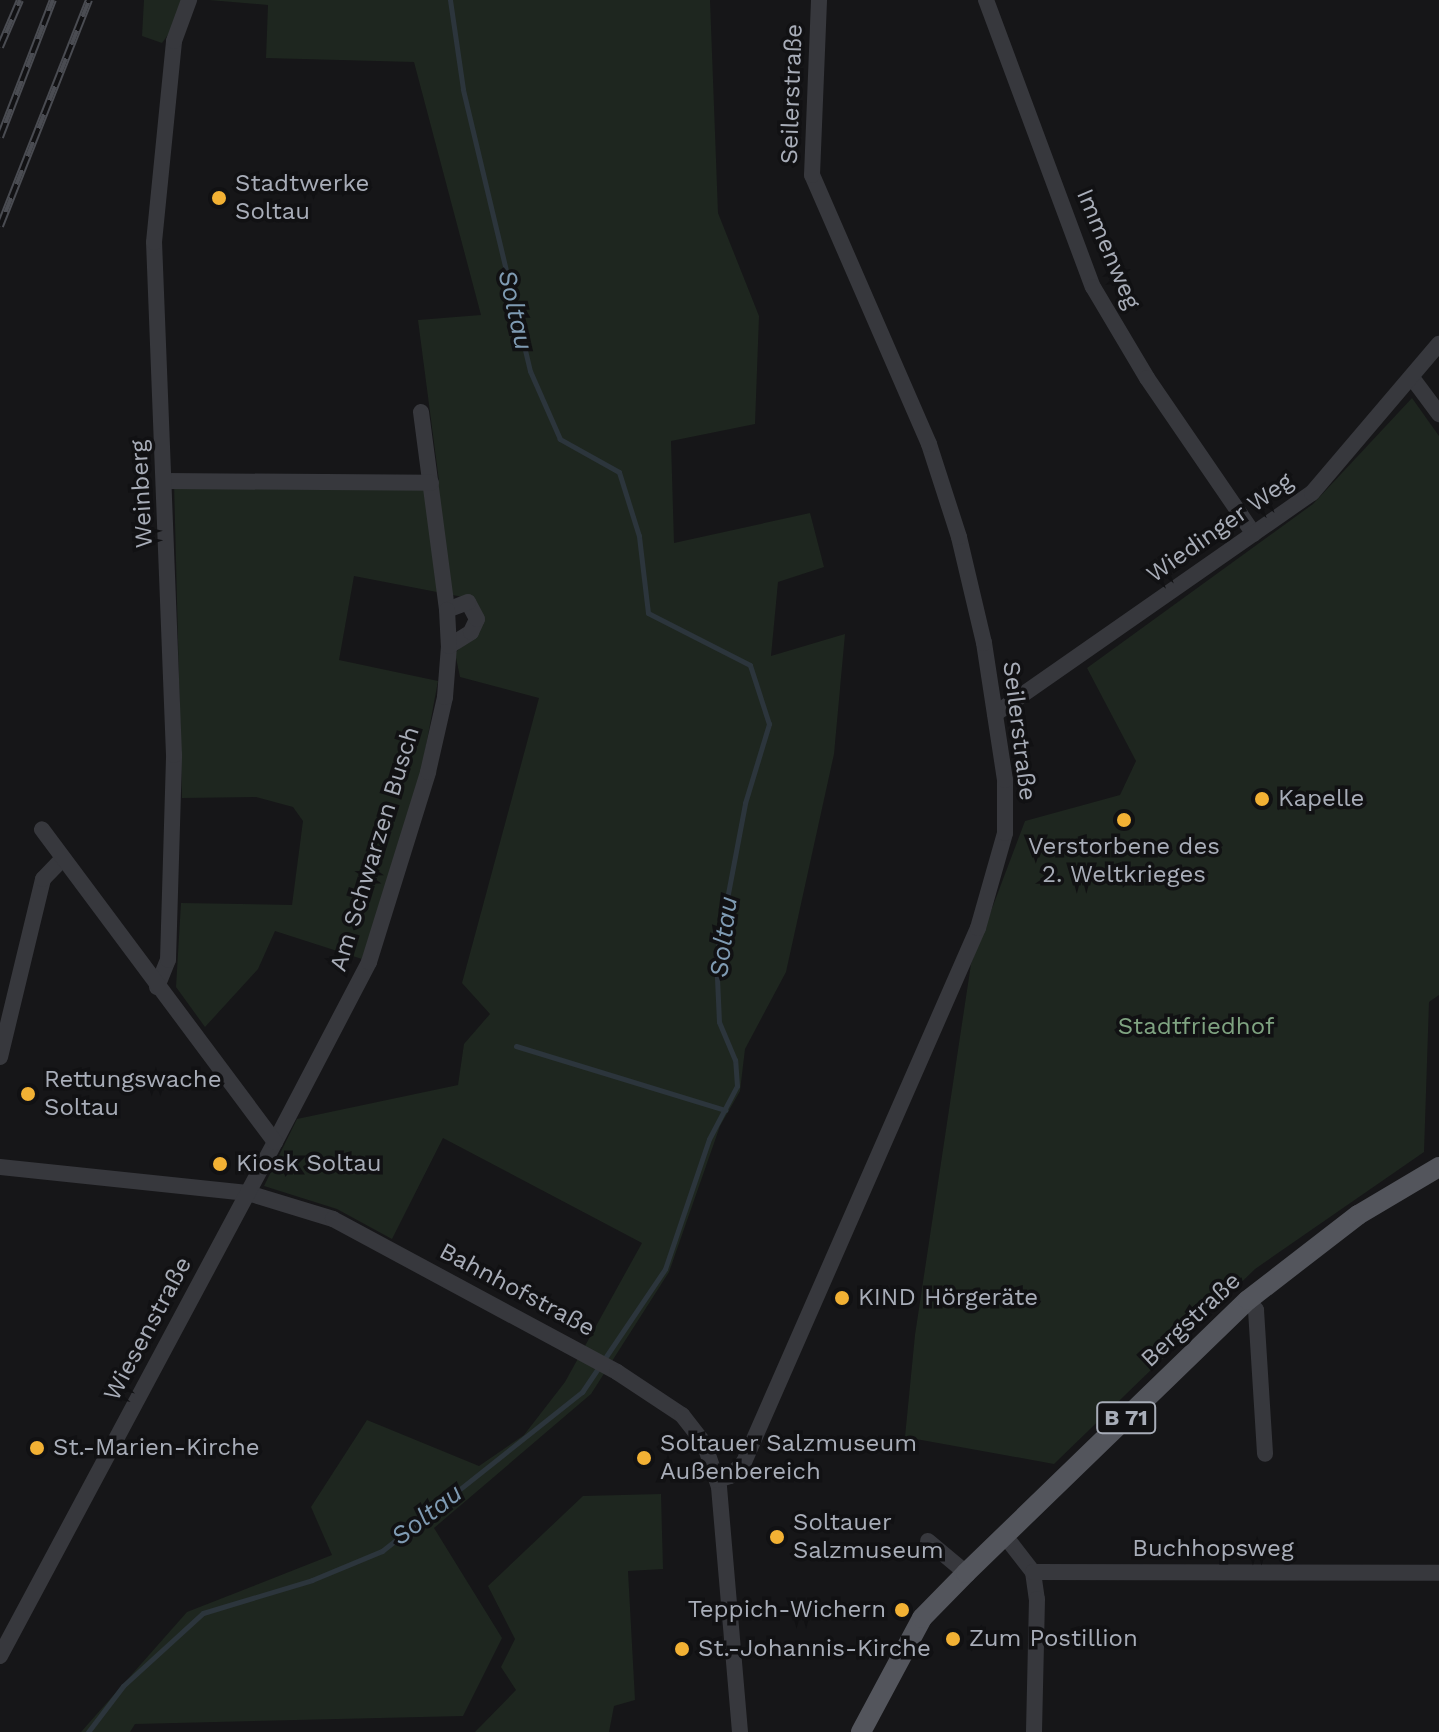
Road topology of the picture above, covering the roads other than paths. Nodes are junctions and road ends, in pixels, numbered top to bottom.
1 (189, 0) edge
2 (819, 0) edge
3 (986, 0) edge
4 (1439, 344) edge
5 (1413, 379) junction
6 (421, 412) dead end
7 (1439, 414) edge
8 (166, 481) junction
9 (431, 483) junction
10 (1254, 534) junction
11 (447, 610) junction
12 (449, 646) junction
13 (995, 714) junction
14 (42, 829) dead end
15 (62, 859) junction
16 (157, 987) junction
17 (0, 1057) edge
18 (275, 1142) junction
19 (0, 1167) edge
20 (1439, 1167) edge
21 (248, 1193) junction
22 (1248, 1300) junction
23 (1265, 1454) dead end
24 (717, 1480) junction
25 (1005, 1536) junction
26 (928, 1541) dead end
27 (1033, 1572) junction
28 (966, 1573) junction
29 (1439, 1573) edge
30 (0, 1656) edge
31 (740, 1732) edge
32 (861, 1732) edge
33 (1034, 1732) edge

1 - 8 street, Weinberg
2 - 13 street, Seilerstraße
3 - 10 street, Immenweg
4 - 5 street, Wiedinger Weg
5 - 7 street
5 - 10 street, Wiedinger Weg
6 - 9 street, Am Schwarzen Busch
8 - 9 street
8 - 16 street, Weinberg
9 - 11 street, Am Schwarzen Busch
10 - 13 street, Wiedinger Weg
11 - 12 street, Am Schwarzen Busch
11 - 12 street
12 - 18 street, Am Schwarzen Busch
13 - 24 street, Seilerstraße
14 - 15 street
15 - 16 street
15 - 17 street
16 - 18 street
18 - 21 street
19 - 21 street, Bahnhofstraße
20 - 22 main road, Bergstraße / B 71
21 - 24 street, Bahnhofstraße
21 - 30 street, Wiesenstraße
22 - 23 street
22 - 25 main road, Bergstraße / B 71
24 - 31 street, Bahnhofstraße
25 - 27 street
25 - 28 main road, Bergstraße / B 71
26 - 28 street
27 - 29 street, Buchhopsweg
27 - 33 street
28 - 32 main road, Bergstraße / B 71

